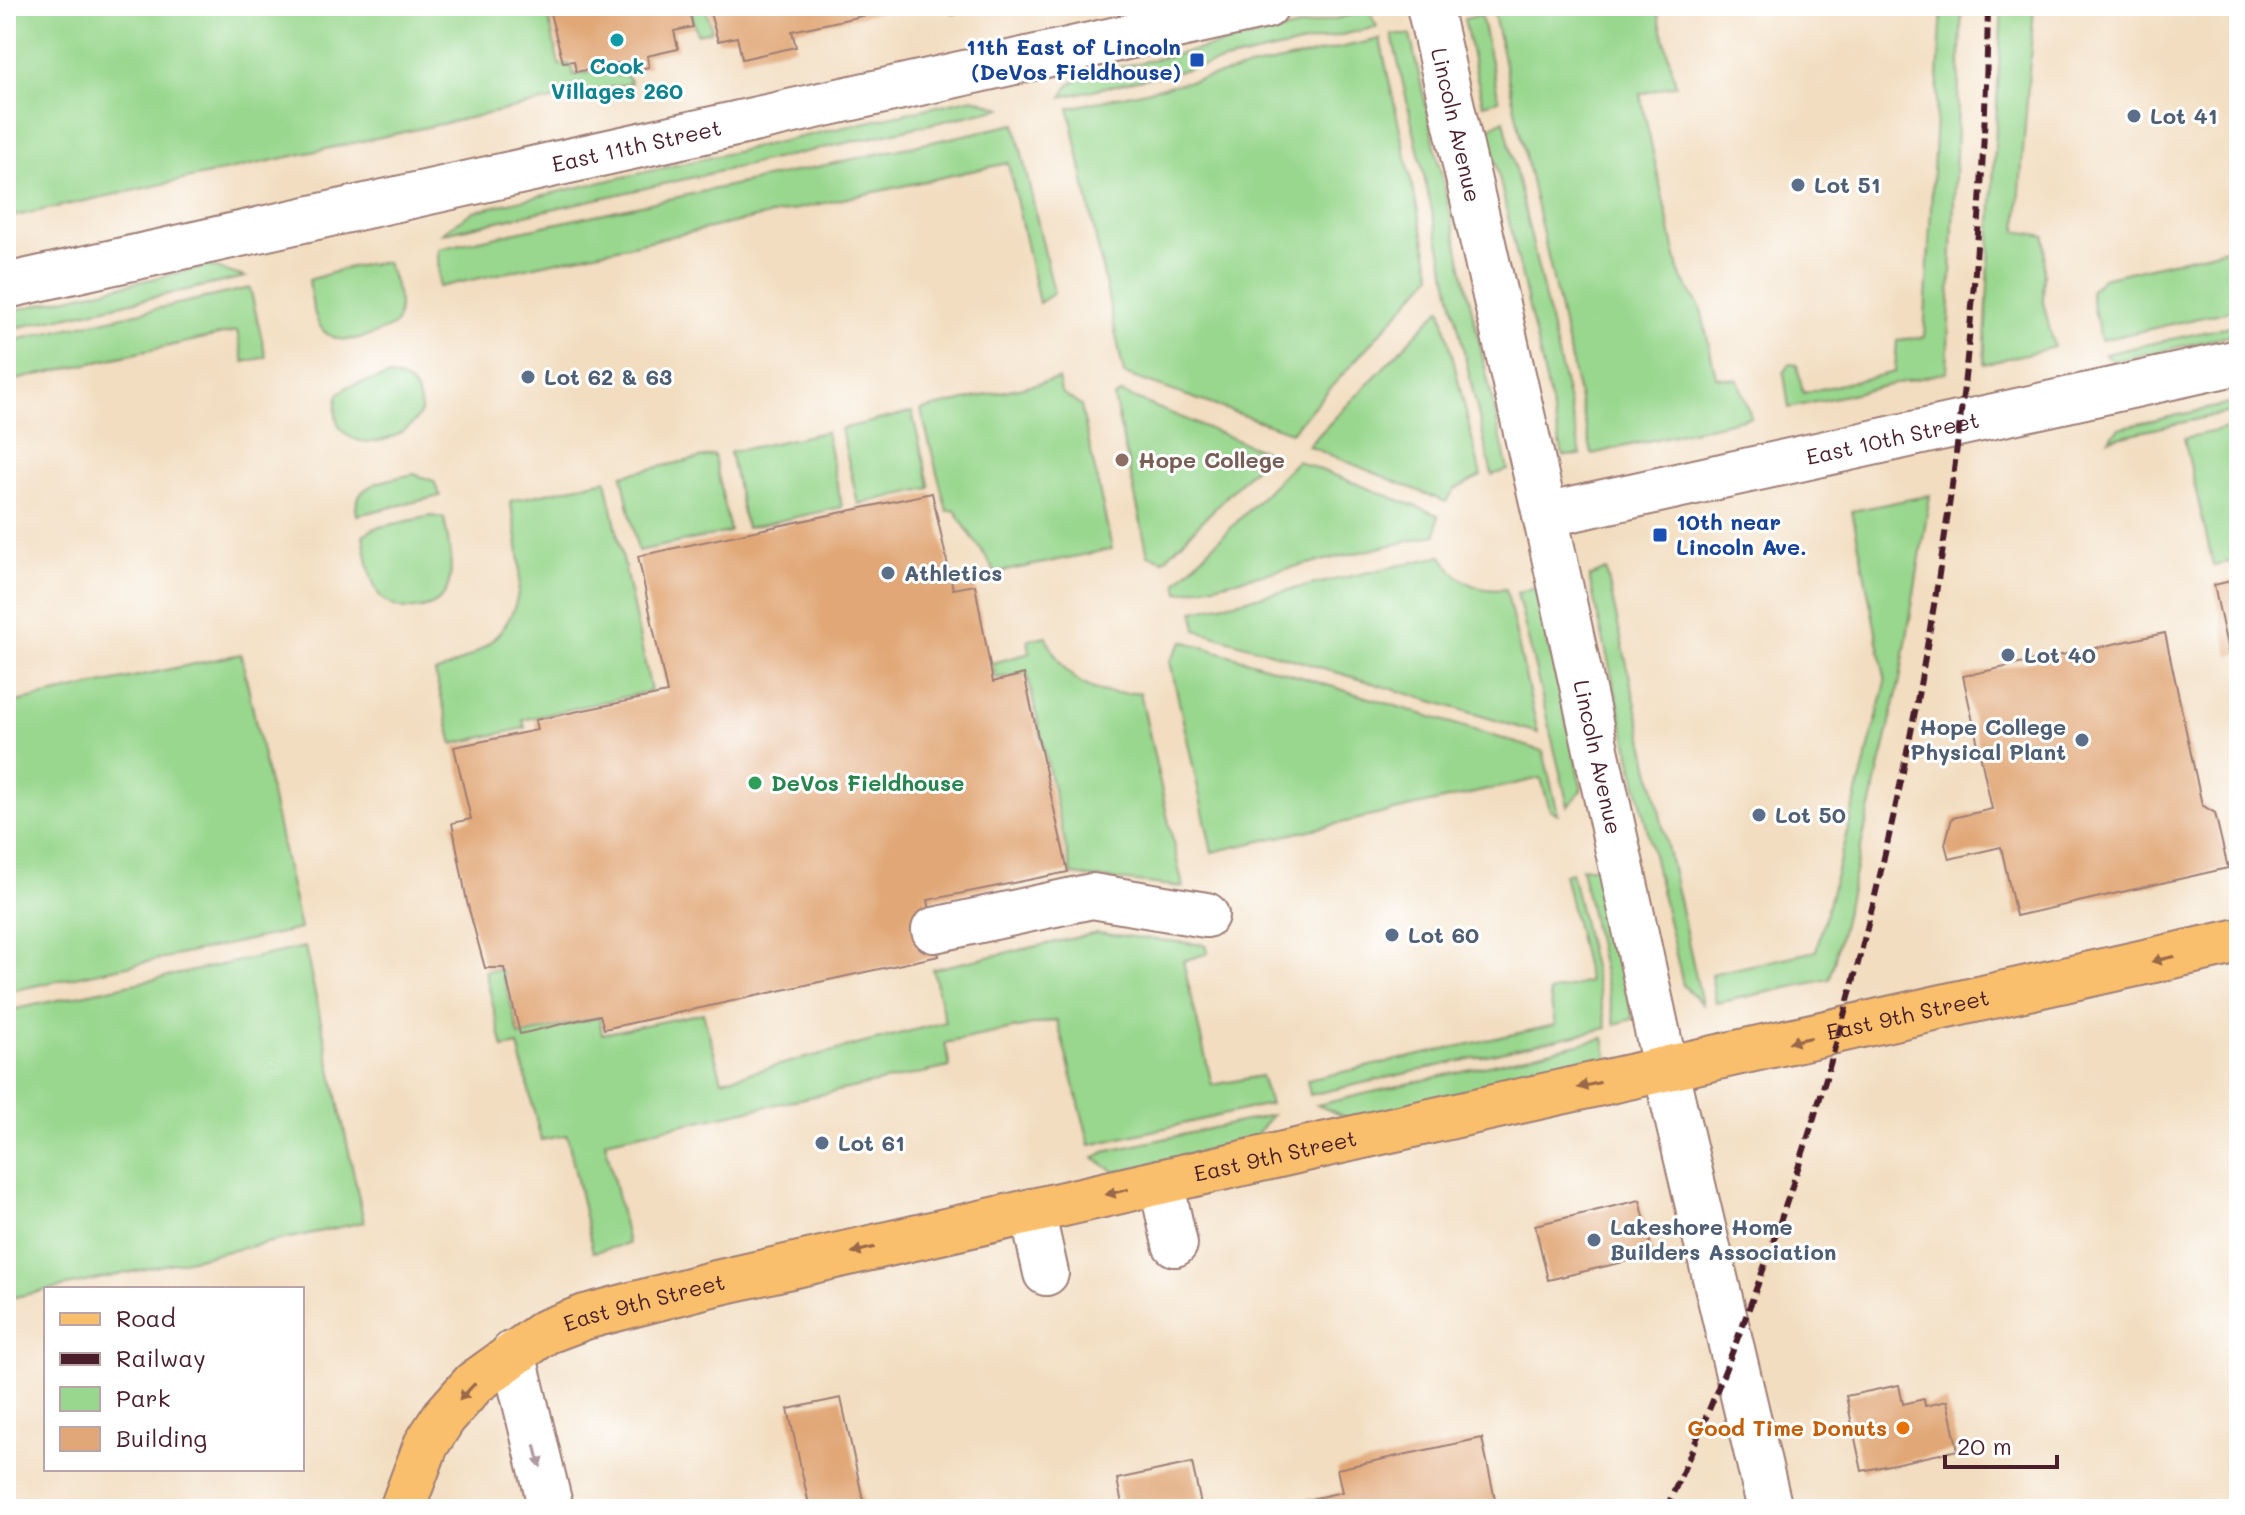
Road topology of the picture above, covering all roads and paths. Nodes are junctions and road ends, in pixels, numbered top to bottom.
1 (1266, 6) edge
2 (1429, 6) edge
3 (6, 286) edge
4 (2239, 362) edge
5 (1545, 515) junction
6 (1206, 915) dead end
7 (934, 930) dead end
8 (2239, 941) edge
9 (1665, 1067) junction
10 (1161, 1182) junction
11 (1032, 1211) junction
12 (1175, 1244) dead end
13 (1046, 1273) dead end
14 (513, 1353) junction
15 (402, 1509) edge
16 (551, 1509) edge
17 (1770, 1509) edge

1 - 3 street, East 11th Street
2 - 5 street, Lincoln Avenue
4 - 5 street, East 10th Street
5 - 9 street, Lincoln Avenue
6 - 7 street
8 -> 9 main road, East 9th Street
9 -> 10 main road, East 9th Street
9 - 17 street, Lincoln Avenue
10 -> 11 main road, East 9th Street
10 - 12 street
11 - 13 street
11 -> 14 main road, East 9th Street
14 -> 15 main road, East 9th Street
14 -> 16 street

